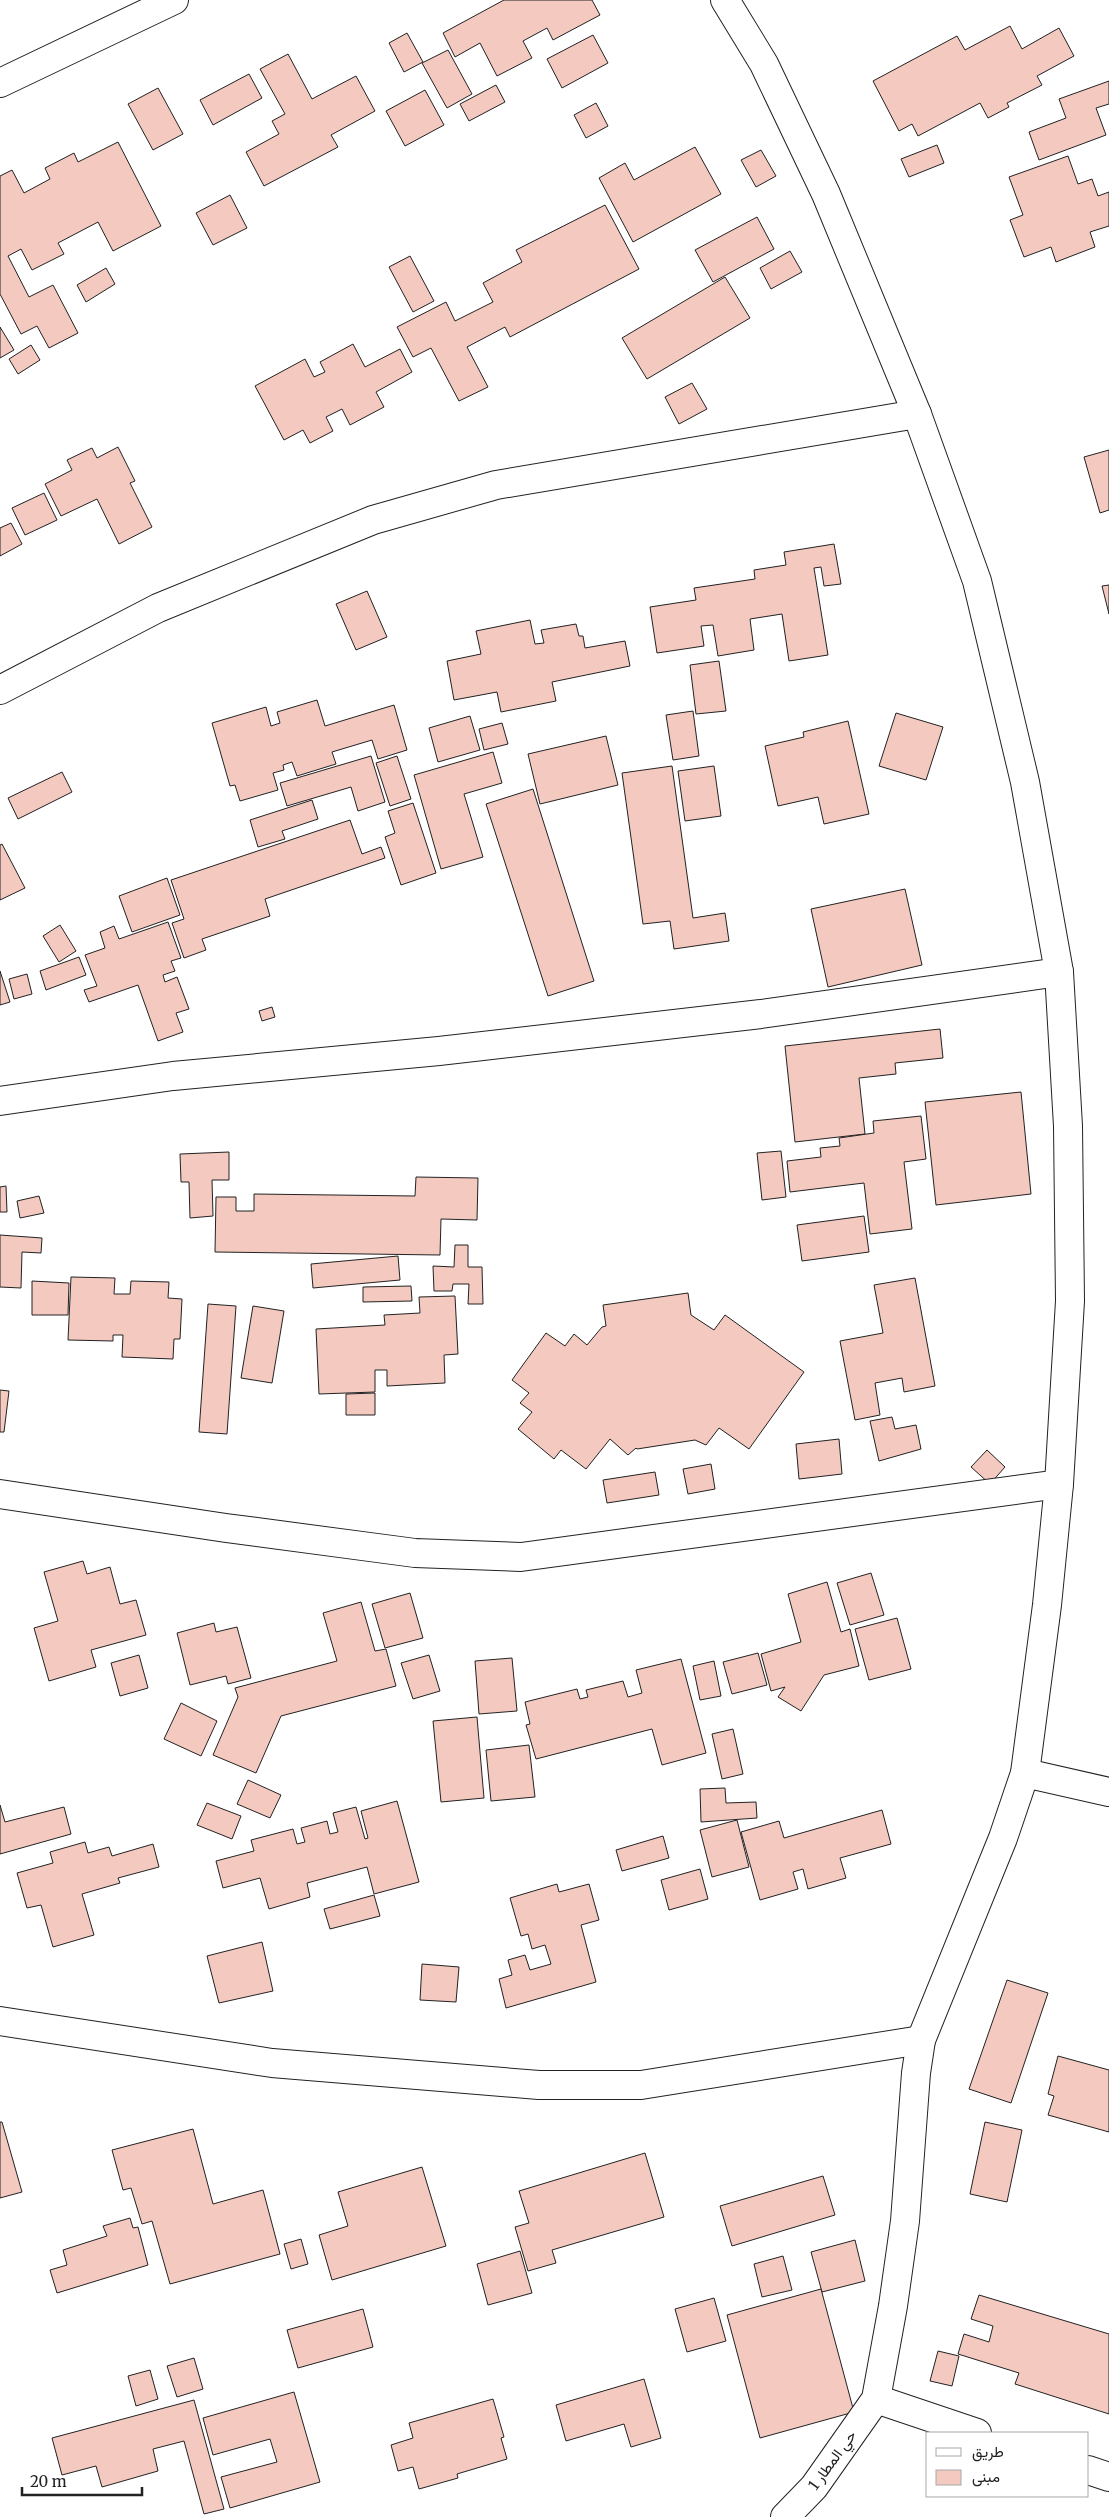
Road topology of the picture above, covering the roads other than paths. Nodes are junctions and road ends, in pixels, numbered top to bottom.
1 (174, 0) edge
2 (725, 0) edge
3 (0, 83) edge
4 (917, 414) junction
5 (0, 690) edge
6 (1059, 972) junction
7 (0, 1100) edge
8 (1058, 1484) junction
9 (0, 1494) edge
10 (1025, 1773) junction
11 (1109, 1792) edge
12 (0, 2021) edge
13 (921, 2040) junction
14 (876, 2399) junction
15 (974, 2432) edge
16 (1089, 2470) edge
17 (1109, 2478) edge
18 (785, 2517) edge

1 - 3 street
2 - 4 street
4 - 5 street
4 - 6 street
6 - 7 street
6 - 8 street
8 - 9 street
8 - 10 street
10 - 11 street
10 - 13 street
12 - 13 street
13 - 14 street
14 - 15 street
14 - 18 street, حي المطار 1
16 - 17 street

